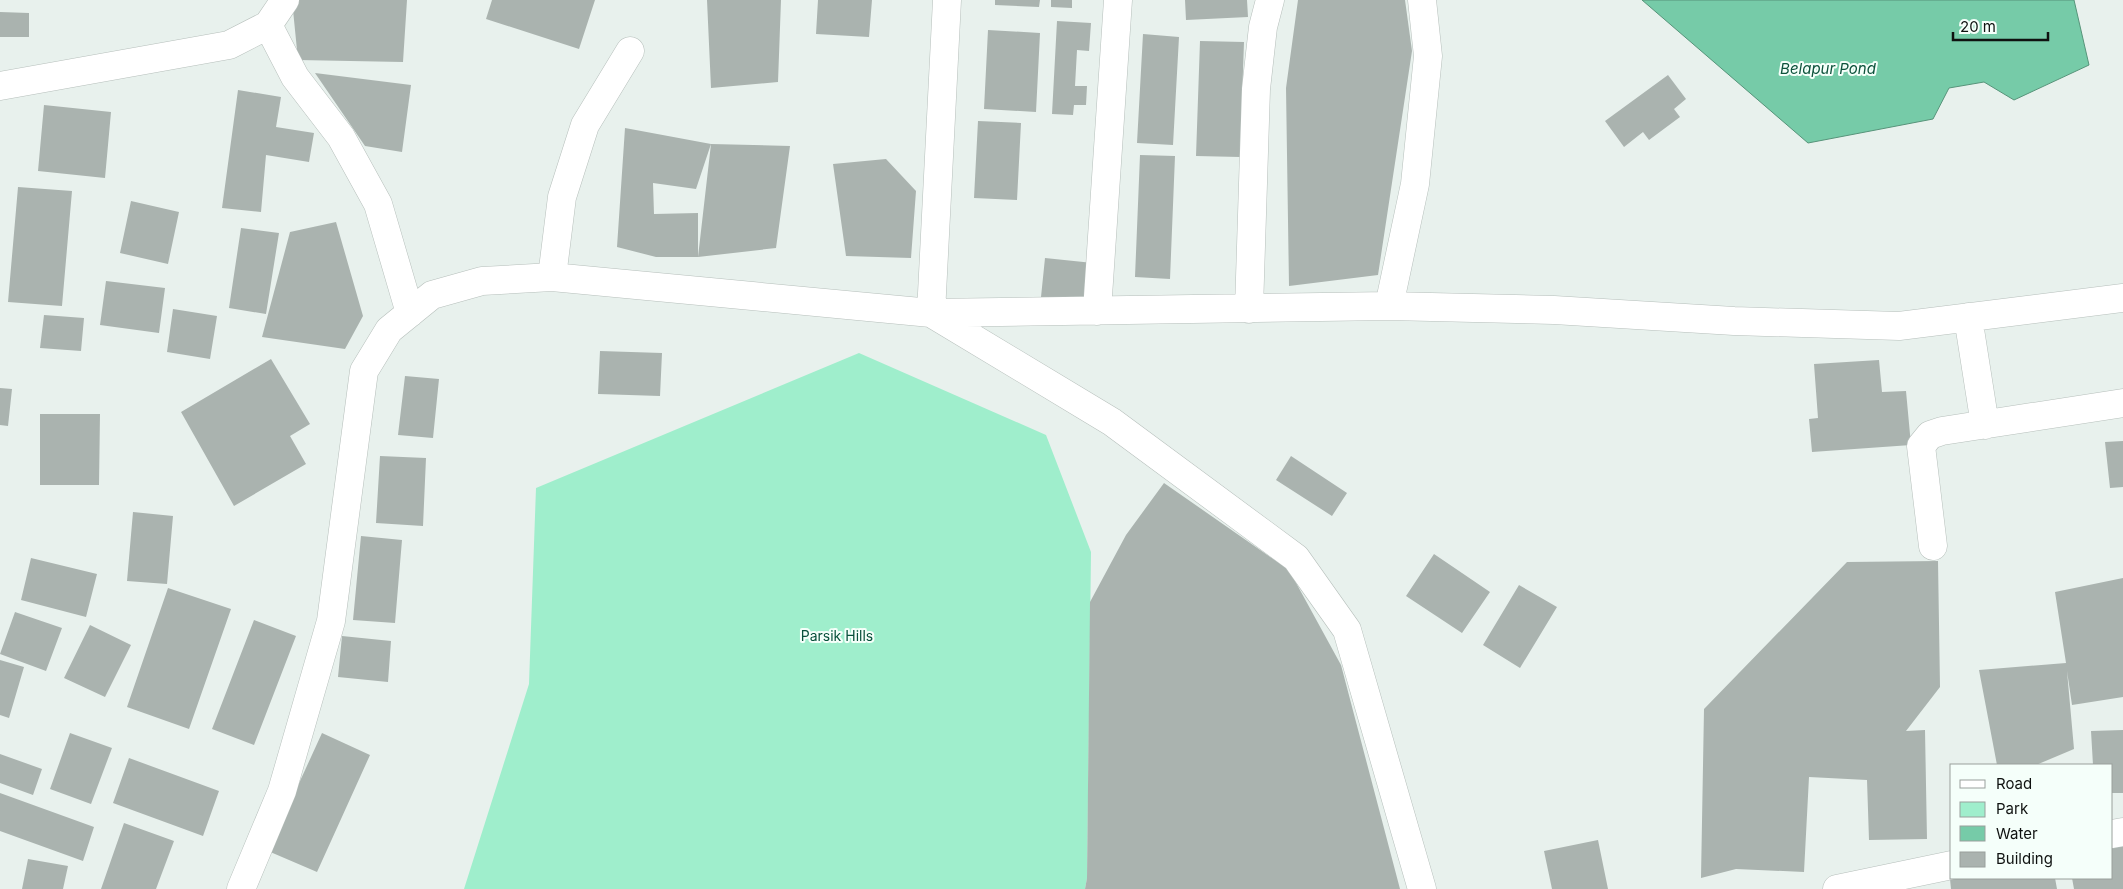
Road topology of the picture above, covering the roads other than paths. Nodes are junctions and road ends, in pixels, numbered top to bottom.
1 (285, 0) edge
2 (947, 0) edge
3 (1118, 0) edge
4 (1270, 0) edge
5 (1422, 0) edge
6 (268, 25) junction
7 (630, 51) dead end
8 (0, 86) edge
9 (552, 277) junction
10 (2123, 298) edge
11 (1388, 306) junction
12 (1249, 309) junction
13 (1097, 311) junction
14 (410, 313) junction
15 (931, 313) junction
16 (1968, 317) junction
17 (2123, 403) edge
18 (1985, 425) junction
19 (1933, 546) dead end
20 (1950, 866) edge
21 (241, 889) edge
22 (1422, 889) edge
23 (1837, 889) edge

1 - 6 street
2 - 15 street
3 - 13 street
4 - 12 street
5 - 11 street
6 - 8 street
6 - 14 street
7 - 9 street
9 - 14 street
9 - 15 street
10 - 16 street
11 - 12 street
11 - 16 street
12 - 13 street
13 - 15 street
14 - 21 street
15 - 22 street
16 - 18 street
17 - 18 street
18 - 19 street
20 - 23 street

